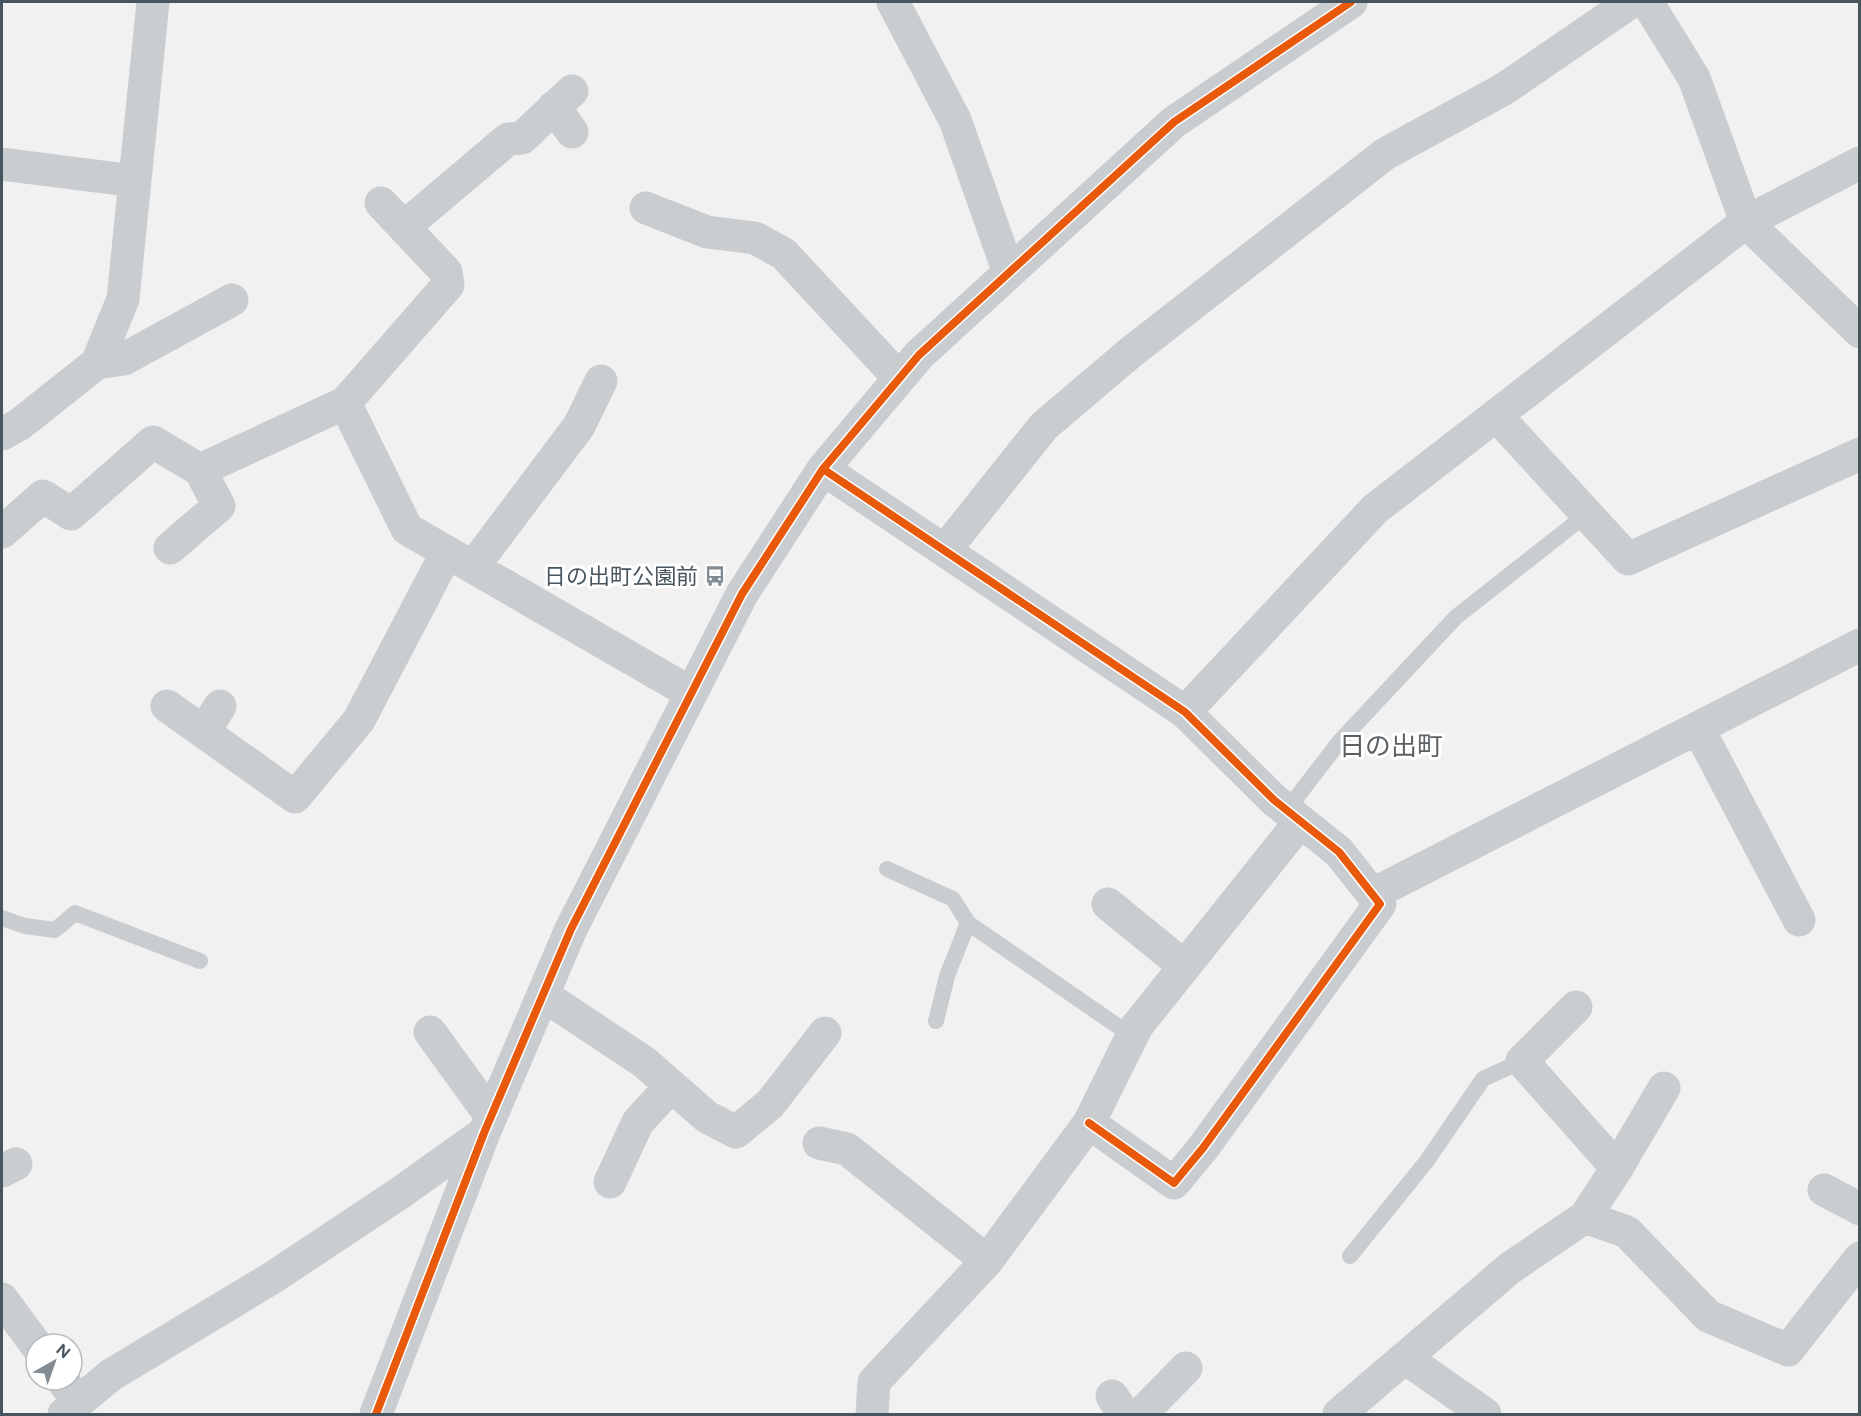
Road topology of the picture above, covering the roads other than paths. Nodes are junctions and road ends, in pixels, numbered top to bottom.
1 (153, 2) edge
2 (893, 2) edge
3 (1351, 2) edge
4 (1631, 2) edge
5 (1647, 2) edge
6 (566, 110) dead end
7 (1860, 163) edge
8 (2, 164) edge
9 (135, 182) junction
10 (381, 203) dead end
11 (646, 208) dead end
12 (1746, 222) junction
13 (404, 227) junction
14 (1009, 273) junction
15 (232, 300) dead end
16 (1860, 332) edge
17 (97, 363) junction
18 (899, 378) junction
19 (601, 381) dead end
20 (345, 403) junction
21 (1496, 415) junction
22 (2, 434) edge
23 (1860, 453) edge
24 (823, 469) junction
25 (200, 471) junction
26 (1587, 514) junction
27 (2, 532) edge
28 (170, 548) dead end
29 (945, 550) junction
30 (460, 560) junction
31 (1860, 645) edge
32 (691, 693) junction
33 (167, 706) dead end
34 (1185, 712) junction
35 (1698, 728) junction
36 (1293, 816) junction
37 (887, 869) dead end
38 (1373, 894) junction
39 (1108, 904) dead end
40 (2, 918) edge
41 (1799, 920) dead end
42 (968, 923) junction
43 (200, 961) dead end
44 (1184, 966) junction
45 (543, 994) junction
46 (1576, 1007) dead end
47 (936, 1021) dead end
48 (430, 1032) dead end
49 (825, 1033) dead end
50 (1132, 1036) junction
51 (1522, 1061) junction
52 (671, 1086) junction
53 (1664, 1089) dead end
54 (1089, 1123) junction
55 (488, 1124) junction
56 (819, 1143) dead end
57 (1617, 1168) junction
58 (610, 1182) dead end
59 (1824, 1190) dead end
60 (1860, 1209) edge
61 (1585, 1217) junction
62 (1350, 1256) dead end
63 (1860, 1258) edge
64 (987, 1261) junction
65 (2, 1299) edge
66 (26, 1332) edge
67 (1405, 1358) junction
68 (1186, 1368) dead end
69 (68, 1399) edge
70 (376, 1414) edge
71 (872, 1414) edge
72 (1141, 1414) edge
73 (1339, 1414) edge
74 (1485, 1414) edge

1 - 9 street
2 - 14 street
3 - 14 street
4 - 29 street
5 - 12 street
6 - 13 street
7 - 12 street
8 - 9 street
9 - 17 street
10 - 13 street
11 - 18 street
12 - 16 street
12 - 21 street
13 - 20 street
14 - 18 street
15 - 17 street
17 - 22 street
18 - 24 street
19 - 30 street
20 - 25 street
20 - 30 street
21 - 26 street
21 - 34 street
23 - 26 street
24 - 29 street
24 - 32 street
25 - 27 street
25 - 28 street
26 - 36 lane
29 - 34 street
30 - 32 street
30 - 33 street
31 - 35 street
32 - 45 street
34 - 36 street
35 - 38 street
35 - 41 street
36 - 38 street
36 - 44 street
37 - 42 lane
38 - 54 street
39 - 44 street
40 - 43 lane
42 - 47 lane
42 - 50 lane
44 - 50 street
45 - 52 street
45 - 55 street
46 - 51 street
48 - 55 street
49 - 52 street
50 - 54 street
51 - 57 street
51 - 62 lane
52 - 58 street
53 - 57 street
54 - 64 street
55 - 69 street
55 - 70 street
56 - 64 street
57 - 61 street
59 - 60 street
61 - 63 street
61 - 67 street
64 - 71 street
65 - 66 street
67 - 73 street
67 - 74 street
68 - 72 street

